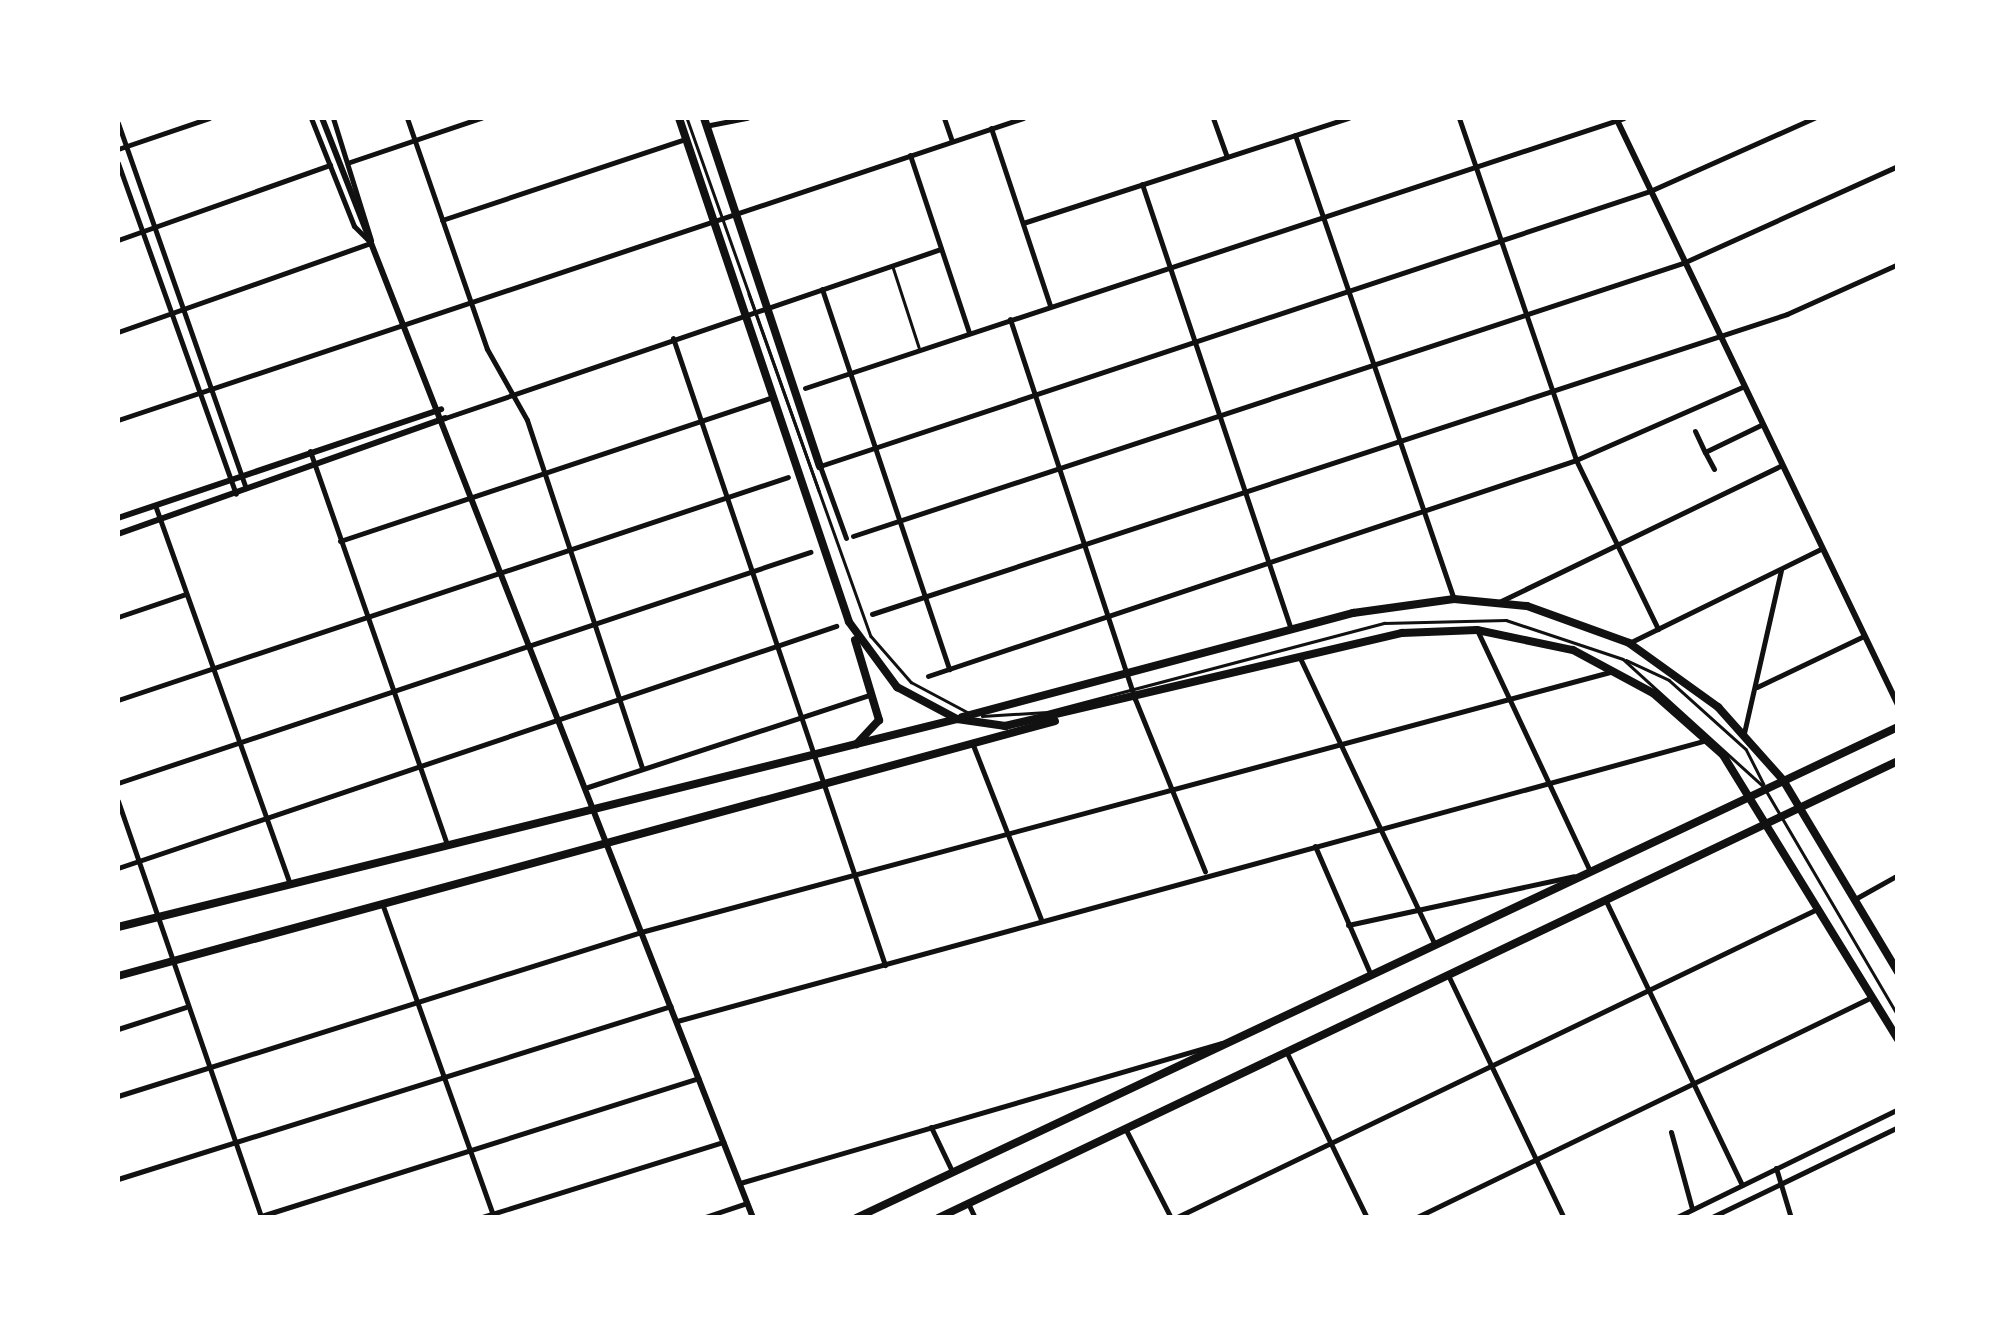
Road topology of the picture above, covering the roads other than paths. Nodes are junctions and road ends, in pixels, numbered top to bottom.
1 (209, 118) edge
2 (312, 118) edge
3 (322, 118) edge
4 (333, 118) edge
5 (407, 118) edge
6 (482, 118) edge
7 (679, 118) edge
8 (688, 118) edge
9 (706, 118) edge
10 (747, 118) edge
11 (944, 118) edge
12 (1022, 118) edge
13 (1213, 118) edge
14 (1348, 118) edge
15 (1459, 118) edge
16 (1814, 118) edge
17 (1619, 119) edge
18 (118, 123) edge
19 (991, 128) junction
20 (1295, 135) junction
21 (685, 139) junction
22 (415, 140) junction
23 (952, 141) junction
24 (126, 146) junction
25 (118, 150) edge
26 (910, 155) junction
27 (1227, 157) junction
28 (350, 162) junction
29 (118, 163) edge
30 (1477, 164) junction
31 (330, 165) junction
32 (1898, 166) edge
33 (1142, 184) junction
34 (1650, 191) junction
35 (735, 212) junction
36 (1322, 216) junction
37 (715, 219) junction
38 (442, 220) junction
39 (1023, 223) junction
40 (154, 228) junction
41 (142, 231) junction
42 (118, 240) edge
43 (1501, 240) junction
44 (371, 243) junction
45 (942, 249) junction
46 (1683, 263) junction
47 (1898, 264) edge
48 (892, 266) junction
49 (1170, 268) junction
50 (822, 289) junction
51 (1348, 289) junction
52 (470, 300) junction
53 (1050, 306) junction
54 (185, 309) junction
55 (756, 311) junction
56 (172, 314) junction
57 (1525, 314) junction
58 (1010, 319) junction
59 (407, 320) junction
60 (118, 332) edge
61 (969, 332) junction
62 (1716, 334) junction
63 (673, 338) junction
64 (1194, 340) junction
65 (920, 347) junction
66 (1372, 365) junction
67 (851, 373) junction
68 (211, 387) junction
69 (1742, 387) junction
70 (805, 388) dead end
71 (1549, 389) junction
72 (199, 391) junction
73 (1036, 392) junction
74 (510, 393) junction
75 (772, 398) junction
76 (441, 409) junction
77 (1219, 415) junction
78 (445, 418) junction
79 (118, 420) edge
80 (700, 421) junction
81 (1761, 425) junction
82 (1695, 432) dead end
83 (1397, 441) junction
84 (876, 447) junction
85 (310, 451) junction
86 (1705, 452) junction
87 (1576, 460) junction
88 (315, 465) junction
89 (820, 466) junction
90 (1780, 466) junction
91 (1061, 468) junction
92 (1714, 469) dead end
93 (545, 471) junction
94 (242, 476) junction
95 (788, 478) dead end
96 (231, 479) junction
97 (248, 490) junction
98 (1244, 490) junction
99 (236, 495) junction
100 (475, 495) junction
101 (725, 498) junction
102 (155, 505) junction
103 (1420, 512) junction
104 (118, 518) edge
105 (160, 520) junction
106 (900, 521) junction
107 (118, 534) edge
108 (340, 541) junction
109 (1086, 543) junction
110 (1616, 544) junction
111 (571, 549) junction
112 (1821, 550) junction
113 (810, 552) dead end
114 (1268, 560) junction
115 (503, 569) junction
116 (1781, 569) junction
117 (748, 572) junction
118 (186, 594) junction
119 (924, 597) junction
120 (1454, 599) junction
121 (1502, 601) junction
122 (872, 614) dead end
123 (1108, 615) junction
124 (366, 616) junction
125 (118, 617) edge
126 (596, 622) junction
127 (849, 622) junction
128 (836, 626) dead end
129 (1291, 629) junction
130 (1658, 629) junction
131 (1476, 630) junction
132 (1864, 636) junction
133 (531, 642) junction
134 (1629, 643) junction
135 (772, 645) junction
136 (1300, 658) junction
137 (1623, 659) junction
138 (949, 669) junction
139 (214, 670) junction
140 (1616, 671) junction
141 (1126, 674) junction
142 (928, 676) dead end
143 (1757, 687) junction
144 (1131, 688) junction
145 (392, 689) junction
146 (872, 694) junction
147 (620, 697) junction
148 (118, 700) edge
149 (1135, 700) junction
150 (1508, 700) junction
151 (1898, 705) edge
152 (973, 714) junction
153 (561, 718) junction
154 (797, 718) junction
155 (958, 718) junction
156 (1055, 721) junction
157 (1898, 726) edge
158 (1744, 733) junction
159 (1710, 740) junction
160 (239, 742) junction
161 (858, 744) junction
162 (1338, 744) junction
163 (973, 745) junction
164 (810, 756) junction
165 (1898, 761) edge
166 (419, 764) junction
167 (642, 768) junction
168 (1783, 780) junction
169 (118, 784) edge
170 (1548, 784) junction
171 (819, 785) junction
172 (588, 787) junction
173 (1766, 788) junction
174 (1171, 789) junction
175 (1751, 795) junction
176 (118, 801) edge
177 (1800, 806) junction
178 (596, 808) junction
179 (1779, 816) junction
180 (265, 817) junction
181 (1767, 822) junction
182 (1380, 829) junction
183 (1008, 833) junction
184 (606, 841) junction
185 (446, 842) junction
186 (1315, 846) junction
187 (138, 861) junction
188 (118, 868) edge
189 (1589, 869) junction
190 (1205, 872) junction
191 (852, 874) junction
192 (1898, 875) edge
193 (1574, 876) junction
194 (289, 882) junction
195 (1605, 899) junction
196 (1855, 899) junction
197 (383, 906) junction
198 (1417, 908) junction
199 (1820, 908) junction
200 (157, 916) junction
201 (1041, 920) junction
202 (1348, 925) junction
203 (118, 927) edge
204 (641, 932) junction
205 (1433, 941) junction
206 (170, 961) junction
207 (885, 964) junction
208 (1369, 971) junction
209 (1898, 972) edge
210 (1448, 974) junction
211 (118, 976) edge
212 (1650, 993) junction
213 (1872, 997) junction
214 (419, 1004) junction
215 (671, 1006) junction
216 (188, 1007) junction
217 (1898, 1015) edge
218 (677, 1020) junction
219 (118, 1029) edge
220 (1898, 1040) edge
221 (1224, 1042) junction
222 (1286, 1052) junction
223 (1491, 1067) junction
224 (209, 1068) junction
225 (445, 1076) junction
226 (698, 1078) junction
227 (1692, 1082) junction
228 (118, 1096) edge
229 (1898, 1109) edge
230 (931, 1127) junction
231 (1898, 1127) edge
232 (1125, 1128) junction
233 (1671, 1132) dead end
234 (724, 1142) junction
235 (234, 1143) junction
236 (1332, 1144) junction
237 (471, 1148) junction
238 (1535, 1158) junction
239 (1776, 1168) junction
240 (952, 1171) junction
241 (118, 1179) edge
242 (740, 1184) junction
243 (1742, 1184) junction
244 (1781, 1184) junction
245 (747, 1203) junction
246 (968, 1203) junction
247 (1692, 1209) junction
248 (493, 1215) edge
249 (259, 1217) edge
250 (479, 1218) edge
251 (702, 1218) edge
252 (753, 1218) edge
253 (856, 1218) edge
254 (938, 1218) edge
255 (975, 1218) edge
256 (1173, 1218) edge
257 (1367, 1218) edge
258 (1415, 1218) edge
259 (1564, 1218) edge
260 (1675, 1218) edge
261 (1710, 1218) edge
262 (1791, 1218) edge

1 - 24 street
2 - 31 street
3 - 44 street
4 - 28 street
5 - 22 street
6 - 22 street
7 - 21 main road
8 - 37 lane
9 - 10 street
9 - 35 main road
11 - 23 street
12 - 19 street
13 - 27 street
14 - 20 street
15 - 30 street
16 - 34 street
17 - 30 street
17 - 34 street
18 - 24 street
19 - 23 street
19 - 39 street
20 - 27 street
20 - 36 street
21 - 37 main road
21 - 38 street
22 - 28 street
22 - 38 street
23 - 26 street
24 - 25 street
24 - 40 street
26 - 35 street
26 - 45 street
27 - 33 street
28 - 44 street
29 - 41 street
30 - 36 street
30 - 43 street
31 - 40 street
31 - 44 street
32 - 46 street
33 - 39 street
33 - 49 street
34 - 43 street
34 - 46 street
35 - 37 street
35 - 55 main road
36 - 49 street
36 - 51 street
37 - 52 street
37 - 55 main road
37 - 55 lane
38 - 52 street
39 - 53 street
40 - 41 street
40 - 54 street
41 - 42 street
41 - 56 street
43 - 51 street
43 - 57 street
44 - 54 street
44 - 59 street
45 - 48 street
45 - 61 street
46 - 57 street
46 - 62 street
47 - 62 street
48 - 50 street
48 - 65 lane
49 - 53 street
49 - 64 street
50 - 55 street
50 - 67 street
51 - 64 street
51 - 66 street
52 - 59 street
52 - 74 street
53 - 58 street
54 - 56 street
54 - 68 street
55 - 63 street
55 - 75 main road
55 - 89 main road
55 - 152 lane
56 - 60 street
56 - 72 street
57 - 66 street
57 - 71 street
58 - 61 street
58 - 73 street
59 - 68 street
59 - 76 street
61 - 65 street
62 - 69 street
62 - 71 street
63 - 74 street
63 - 80 street
64 - 73 street
64 - 77 street
65 - 67 street
66 - 77 street
66 - 83 street
67 - 70 street
67 - 84 street
68 - 72 street
68 - 94 street
69 - 81 street
69 - 87 street
71 - 83 street
71 - 87 street
72 - 79 street
72 - 96 street
73 - 84 street
73 - 91 street
74 - 78 street
74 - 93 street
75 - 80 street
75 - 127 main road
76 - 78 street
76 - 85 street
77 - 91 street
77 - 98 street
78 - 88 street
78 - 100 street
80 - 93 street
80 - 101 street
81 - 86 street
81 - 90 street
82 - 86 street
83 - 98 street
83 - 103 street
84 - 89 street
84 - 106 street
85 - 88 street
85 - 94 street
86 - 92 street
87 - 103 street
87 - 110 street
88 - 97 street
88 - 108 street
89 - 106 street
90 - 110 street
90 - 112 street
91 - 106 street
91 - 109 street
93 - 100 street
93 - 111 street
94 - 96 street
94 - 97 street
95 - 101 street
96 - 99 street
96 - 102 street
97 - 99 street
98 - 109 street
98 - 114 street
99 - 105 street
100 - 108 street
100 - 115 street
101 - 111 street
101 - 117 street
102 - 104 street
102 - 105 street
103 - 114 street
103 - 120 street
105 - 107 street
105 - 118 street
106 - 119 street
108 - 124 street
109 - 119 street
109 - 123 street
110 - 121 street
110 - 130 street
111 - 115 street
111 - 126 street
112 - 116 street
112 - 132 street
113 - 117 street
114 - 123 street
114 - 129 street
115 - 124 street
115 - 133 street
116 - 130 street
116 - 143 street
117 - 126 street
117 - 135 street
118 - 125 street
118 - 139 street
119 - 122 street
119 - 138 street
120 - 121 main road
120 - 129 main road
121 - 134 main road
123 - 138 street
123 - 141 street
124 - 139 street
124 - 145 street
126 - 133 street
126 - 147 street
127 - 146 main road
127 - 155 main road
128 - 135 street
129 - 141 main road
130 - 134 street
131 - 136 main road
131 - 140 main road
131 - 150 street
132 - 143 street
132 - 151 street
133 - 145 street
133 - 153 street
134 - 158 main road
135 - 147 street
135 - 154 street
136 - 149 main road
136 - 162 street
137 - 144 lane
137 - 173 lane
137 - 173 lane
138 - 142 street
139 - 148 street
139 - 160 street
140 - 150 street
140 - 159 main road
141 - 144 street
141 - 152 main road
143 - 158 street
144 - 149 street
144 - 152 lane
145 - 160 street
145 - 166 street
146 - 154 street
146 - 161 main road
147 - 153 street
147 - 167 street
149 - 156 main road
149 - 174 street
150 - 162 street
150 - 170 street
152 - 155 main road
153 - 166 street
153 - 172 street
154 - 164 street
154 - 167 street
155 - 156 main road
155 - 161 main road
156 - 163 main road
157 - 168 main road
158 - 168 main road
159 - 170 street
159 - 175 main road
160 - 169 street
160 - 180 street
161 - 164 main road
162 - 174 street
162 - 182 street
163 - 171 main road
163 - 183 street
164 - 171 street
164 - 178 main road
165 - 177 main road
166 - 180 street
166 - 185 street
167 - 172 street
168 - 173 main road
168 - 177 main road
170 - 182 street
170 - 189 street
171 - 184 main road
171 - 191 street
172 - 178 street
173 - 175 main road
173 - 179 lane
174 - 183 street
174 - 190 street
175 - 181 main road
175 - 189 main road
176 - 187 street
177 - 179 main road
177 - 196 main road
178 - 184 street
178 - 185 main road
179 - 181 main road
179 - 217 lane
180 - 187 street
180 - 194 street
181 - 195 main road
181 - 199 main road
182 - 186 street
182 - 198 street
183 - 191 street
183 - 201 street
184 - 197 main road
184 - 204 street
185 - 194 main road
186 - 190 street
186 - 202 street
187 - 188 street
187 - 200 street
189 - 193 main road
190 - 201 street
191 - 204 street
191 - 207 street
192 - 196 street
193 - 198 street
193 - 205 main road
194 - 200 main road
195 - 210 main road
195 - 212 street
196 - 209 main road
197 - 206 main road
197 - 214 street
198 - 202 street
198 - 205 street
199 - 212 street
199 - 213 main road
200 - 203 main road
200 - 206 street
201 - 207 street
202 - 208 street
204 - 214 street
204 - 215 street
205 - 208 main road
206 - 211 main road
206 - 216 street
207 - 218 street
208 - 221 main road
210 - 222 main road
210 - 223 street
212 - 223 street
212 - 227 street
213 - 220 main road
213 - 227 street
214 - 224 street
214 - 225 street
215 - 218 street
215 - 225 street
216 - 219 street
216 - 224 street
218 - 226 street
221 - 230 street
221 - 240 main road
222 - 232 main road
222 - 236 street
223 - 236 street
223 - 238 street
224 - 228 street
224 - 235 street
225 - 235 street
225 - 237 street
226 - 234 street
226 - 237 street
227 - 238 street
227 - 243 street
229 - 239 street
230 - 240 street
230 - 242 street
231 - 244 street
232 - 246 main road
232 - 256 street
233 - 247 street
234 - 242 street
234 - 248 street
235 - 241 street
235 - 249 street
236 - 256 street
236 - 257 street
237 - 248 street
237 - 249 street
238 - 258 street
238 - 259 street
239 - 243 street
239 - 244 street
240 - 253 main road
242 - 245 street
243 - 247 street
244 - 261 street
244 - 262 street
245 - 251 street
245 - 252 street
246 - 254 main road
246 - 255 street
247 - 260 street
248 - 250 street

